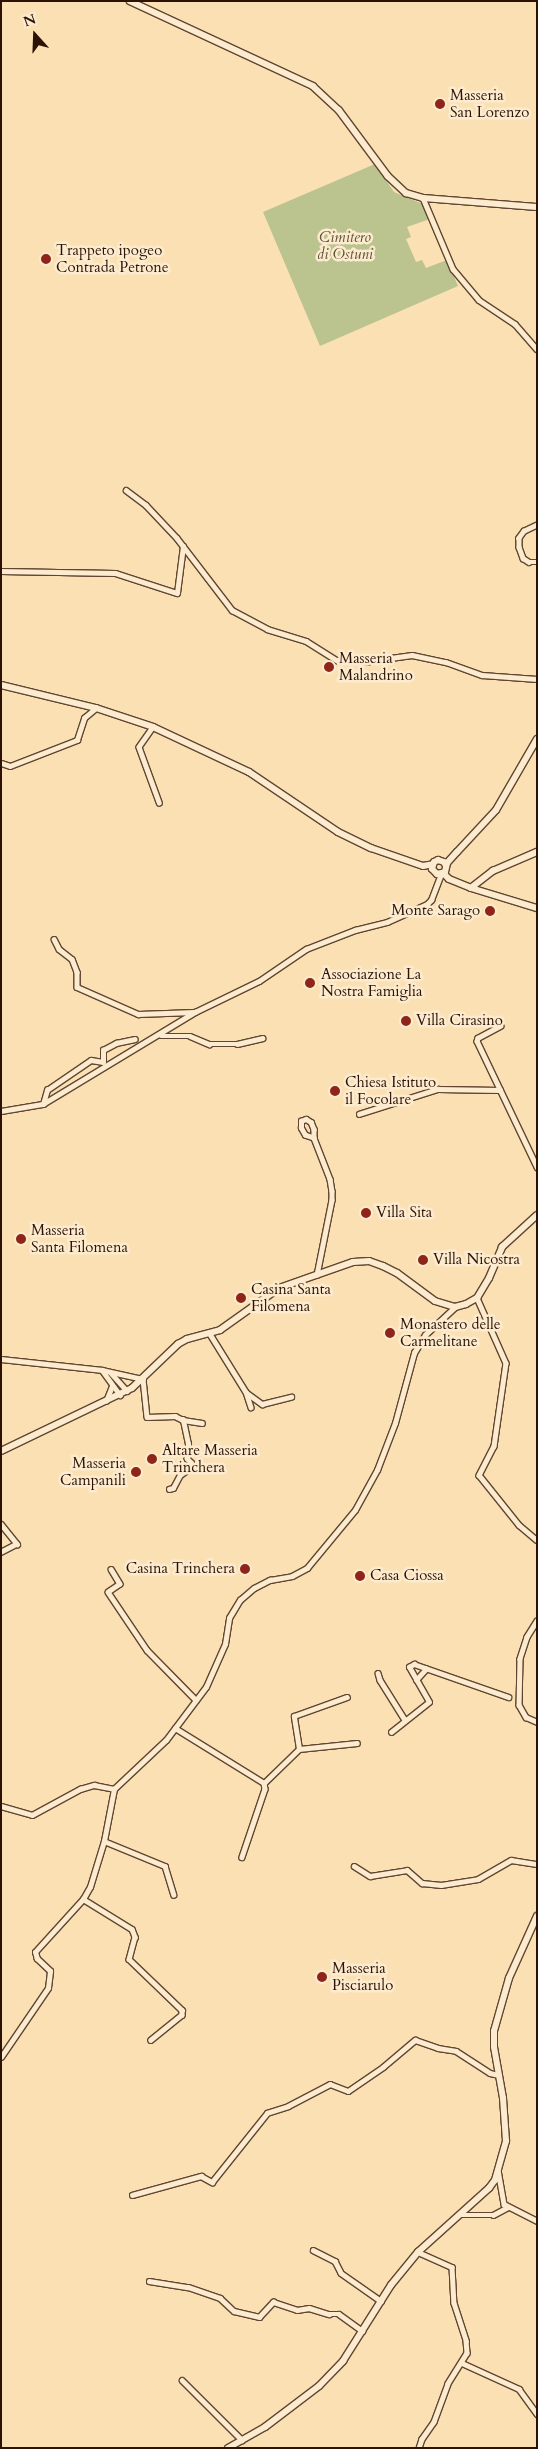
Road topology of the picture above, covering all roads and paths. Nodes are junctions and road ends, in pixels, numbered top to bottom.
1 (130, 1) edge
2 (423, 198) junction
3 (537, 207) edge
4 (537, 349) edge
5 (126, 490) dead end
6 (537, 525) edge
7 (183, 546) junction
8 (537, 562) edge
9 (1, 571) edge
10 (537, 679) edge
11 (1, 685) edge
12 (96, 708) junction
13 (153, 727) junction
14 (537, 739) edge
15 (1, 763) edge
16 (159, 802) dead end
17 (457, 852) junction
18 (537, 852) edge
19 (441, 860) junction
20 (433, 868) junction
21 (444, 871) junction
22 (472, 888) junction
23 (537, 908) edge
24 (54, 939) dead end
25 (195, 1012) junction
26 (500, 1026) dead end
27 (159, 1036) junction
28 (262, 1038) dead end
29 (135, 1039) dead end
30 (500, 1090) junction
31 (43, 1104) junction
32 (1, 1111) edge
33 (359, 1114) dead end
34 (314, 1138) dead end
35 (537, 1167) edge
36 (537, 1215) edge
37 (317, 1276) junction
38 (477, 1298) junction
39 (455, 1307) junction
40 (210, 1334) junction
41 (1, 1358) edge
42 (102, 1370) junction
43 (111, 1373) junction
44 (143, 1379) junction
45 (112, 1386) junction
46 (127, 1391) junction
47 (246, 1392) junction
48 (120, 1395) junction
49 (291, 1397) dead end
50 (106, 1402) junction
51 (252, 1407) dead end
52 (183, 1420) junction
53 (202, 1423) dead end
54 (1, 1451) edge
55 (169, 1489) dead end
56 (1, 1524) edge
57 (537, 1540) edge
58 (1, 1552) edge
59 (111, 1569) dead end
60 (537, 1621) edge
61 (426, 1669) junction
62 (378, 1673) dead end
63 (416, 1680) junction
64 (347, 1697) dead end
65 (508, 1697) dead end
66 (196, 1700) junction
67 (405, 1720) junction
68 (537, 1722) edge
69 (175, 1728) junction
70 (391, 1732) dead end
71 (358, 1744) dead end
72 (299, 1749) junction
73 (264, 1783) junction
74 (114, 1789) junction
75 (1, 1806) edge
76 (104, 1841) junction
77 (242, 1857) dead end
78 (537, 1864) edge
79 (354, 1866) dead end
80 (174, 1895) dead end
81 (83, 1899) junction
82 (537, 1916) edge
83 (151, 2040) dead end
84 (1, 2057) edge
85 (499, 2075) junction
86 (498, 2170) junction
87 (132, 2195) dead end
88 (508, 2207) junction
89 (459, 2215) junction
90 (537, 2221) edge
91 (313, 2250) dead end
92 (418, 2252) junction
93 (149, 2280) dead end
94 (381, 2301) junction
95 (362, 2331) junction
96 (462, 2363) junction
97 (182, 2380) dead end
98 (537, 2414) edge
99 (242, 2440) junction
100 (228, 2448) edge
101 (419, 2448) edge

1 - 2 street
2 - 3 street
2 - 4 street
5 - 7 street
6 - 8 street
7 - 9 street
7 - 10 street
11 - 12 main road
12 - 13 main road
12 - 15 street
13 - 16 street
13 - 20 main road
14 - 17 main road
17 - 19 main road
17 - 21 main road
18 - 22 street
19 - 20 main road
19 - 21 main road
20 - 21 main road
21 - 22 main road
21 - 25 street
22 - 23 main road
24 - 25 street
25 - 27 street
26 - 30 street
27 - 28 street
27 - 31 street
29 - 31 street
30 - 33 street
30 - 35 street
31 - 32 street
34 - 37 street
36 - 38 main road
37 - 39 main road
37 - 40 main road
38 - 39 main road
38 - 57 street
39 - 66 street
40 - 44 main road
40 - 47 street
41 - 42 street
42 - 43 street
42 - 45 street
43 - 44 street
43 - 46 street
44 - 46 main road
44 - 52 street
45 - 48 street
45 - 50 street
46 - 48 main road
47 - 49 street
47 - 51 street
48 - 50 main road
50 - 54 main road
52 - 53 street
52 - 55 street
56 - 58 street
59 - 66 street
60 - 68 street
61 - 63 street
61 - 63 street
61 - 65 street
62 - 67 street
63 - 67 street
64 - 72 street
66 - 69 street
67 - 70 street
69 - 73 street
69 - 74 street
71 - 72 street
72 - 73 street
73 - 77 street
74 - 75 street
74 - 76 street
76 - 80 street
76 - 81 street
78 - 79 street
81 - 83 street
81 - 84 street
82 - 85 main road
85 - 86 main road
85 - 87 street
86 - 88 street
86 - 89 main road
88 - 89 street
88 - 90 street
89 - 92 main road
91 - 94 street
92 - 94 main road
92 - 96 street
93 - 95 street
94 - 95 main road
95 - 99 main road
96 - 98 street
96 - 101 street
97 - 99 street
99 - 100 main road

